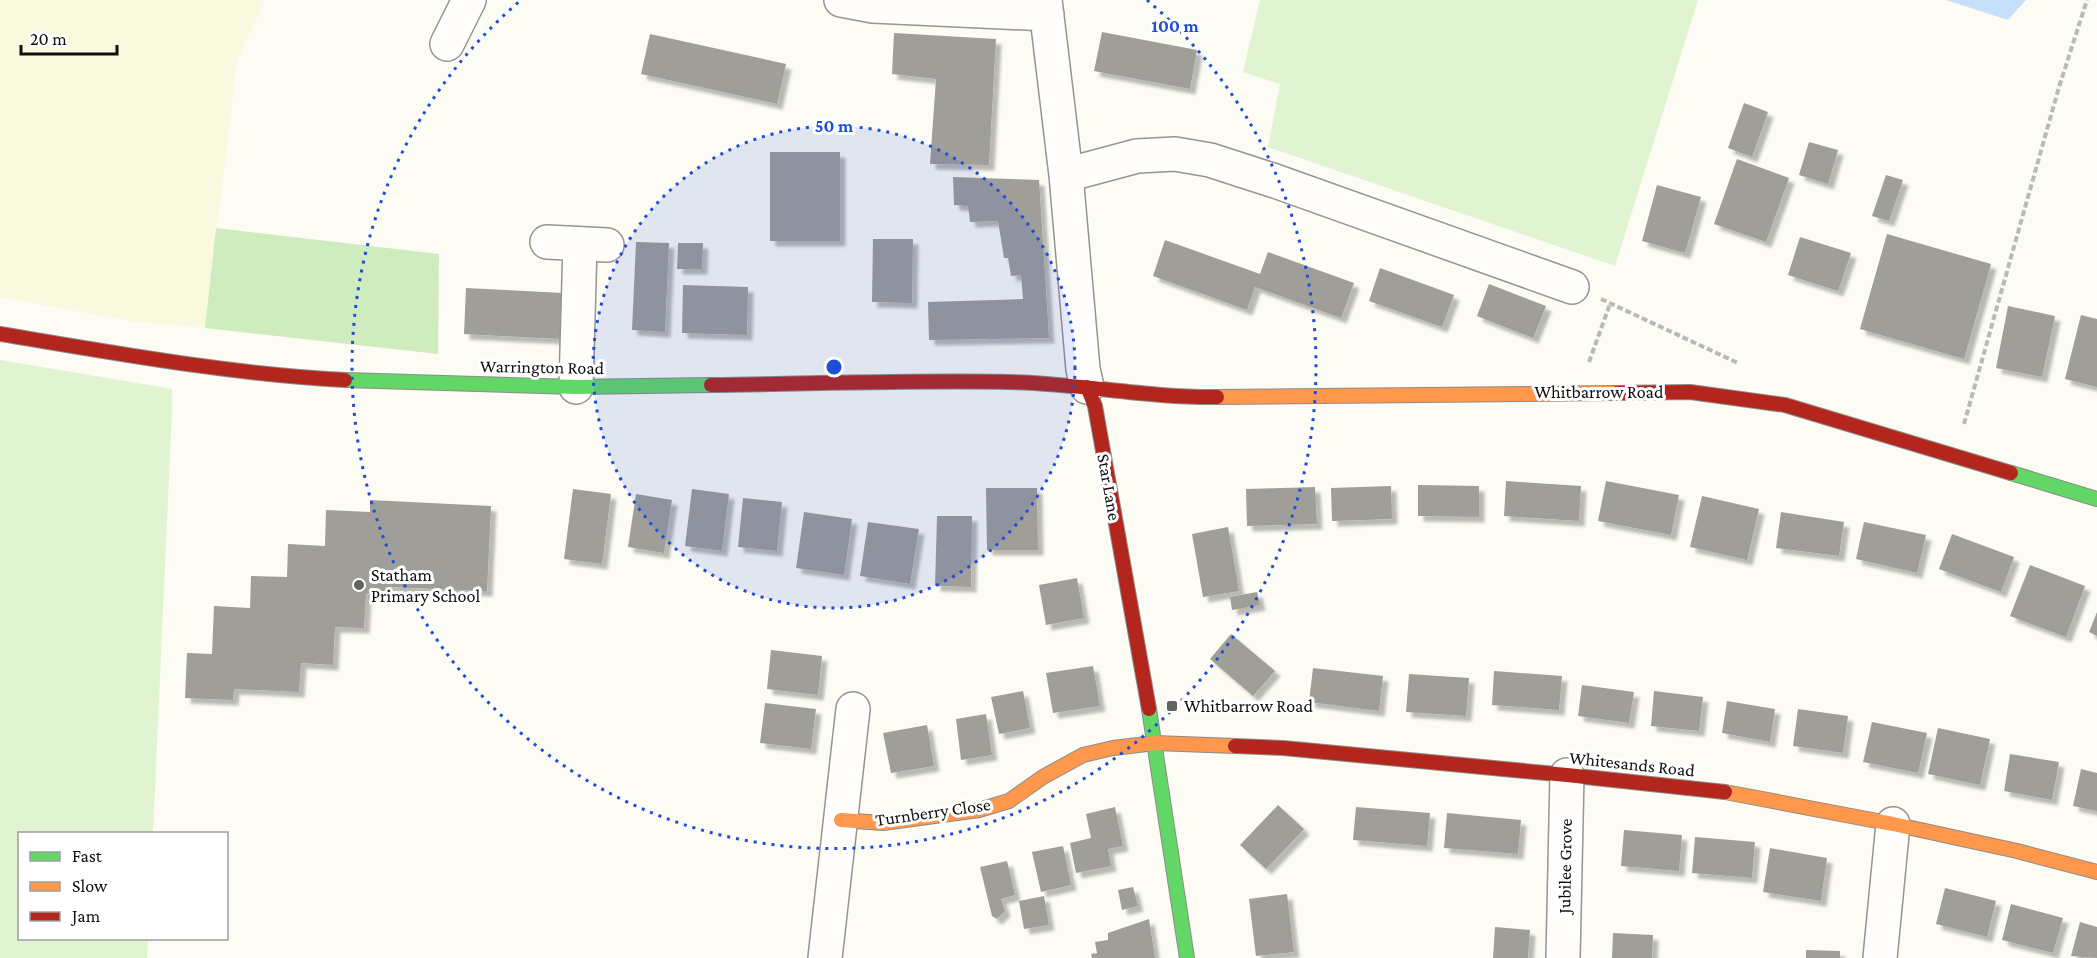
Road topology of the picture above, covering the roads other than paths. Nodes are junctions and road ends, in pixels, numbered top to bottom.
1 (469, 0) edge
2 (841, 0) edge
3 (1046, 7) edge
4 (447, 44) dead end
5 (1066, 175) junction
6 (547, 242) dead end
7 (1572, 287) road end
8 (0, 334) edge
9 (576, 387) junction
10 (1087, 387) junction
11 (2097, 499) edge
12 (853, 709) dead end
13 (1155, 743) junction
14 (1567, 775) junction
15 (841, 820) junction
16 (1893, 824) junction
17 (2097, 872) edge
18 (825, 958) edge
19 (1187, 958) edge
20 (1563, 958) edge
21 (1880, 958) edge

1 - 4 street
2 - 3 street
3 - 5 street, Star Lane
5 - 7 street
5 - 10 street, Star Lane
6 - 9 street
8 - 9 street, Warrington Road
9 - 10 street, Warrington Road
10 - 11 street, Whitbarrow Road
10 - 13 street, Star Lane
12 - 15 street
13 - 14 street, Whitesands Road
13 - 15 street, Turnberry Close
13 - 19 street, Star Lane
14 - 16 street, Whitesands Road
14 - 20 street, Jubilee Grove
15 - 18 street
16 - 17 street, Whitesands Road
16 - 21 street

